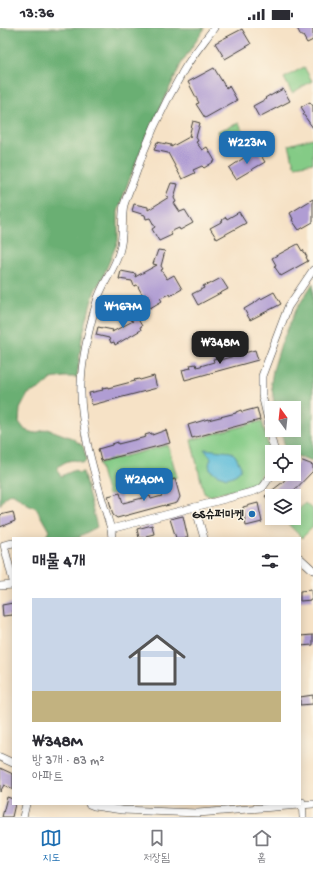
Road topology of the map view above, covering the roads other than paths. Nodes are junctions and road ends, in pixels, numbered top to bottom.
1 (214, 28) edge
2 (313, 270) edge
3 (273, 445) edge
4 (267, 481) edge
5 (195, 507) junction
6 (111, 529) junction
7 (112, 537) edge
8 (204, 537) edge
9 (12, 543) edge
10 (301, 559) edge
11 (313, 570) edge
12 (12, 577) edge
13 (12, 585) edge
14 (0, 586) edge
15 (0, 752) edge
16 (0, 756) edge
17 (12, 758) edge
18 (12, 762) edge
19 (313, 802) edge
20 (301, 803) edge
21 (26, 805) edge
22 (92, 805) edge
23 (112, 805) edge
24 (238, 805) edge
25 (278, 805) edge
26 (196, 806) edge
27 (23, 817) edge
28 (303, 817) edge

1 - 6 street
2 - 3 street
4 - 5 street
5 - 6 street
5 - 8 street
6 - 7 street
9 - 12 street
10 - 11 street
13 - 14 street
15 - 17 street
16 - 18 street
19 - 20 street
20 - 28 street
21 - 27 street
22 - 25 street
23 - 26 street
24 - 26 street

